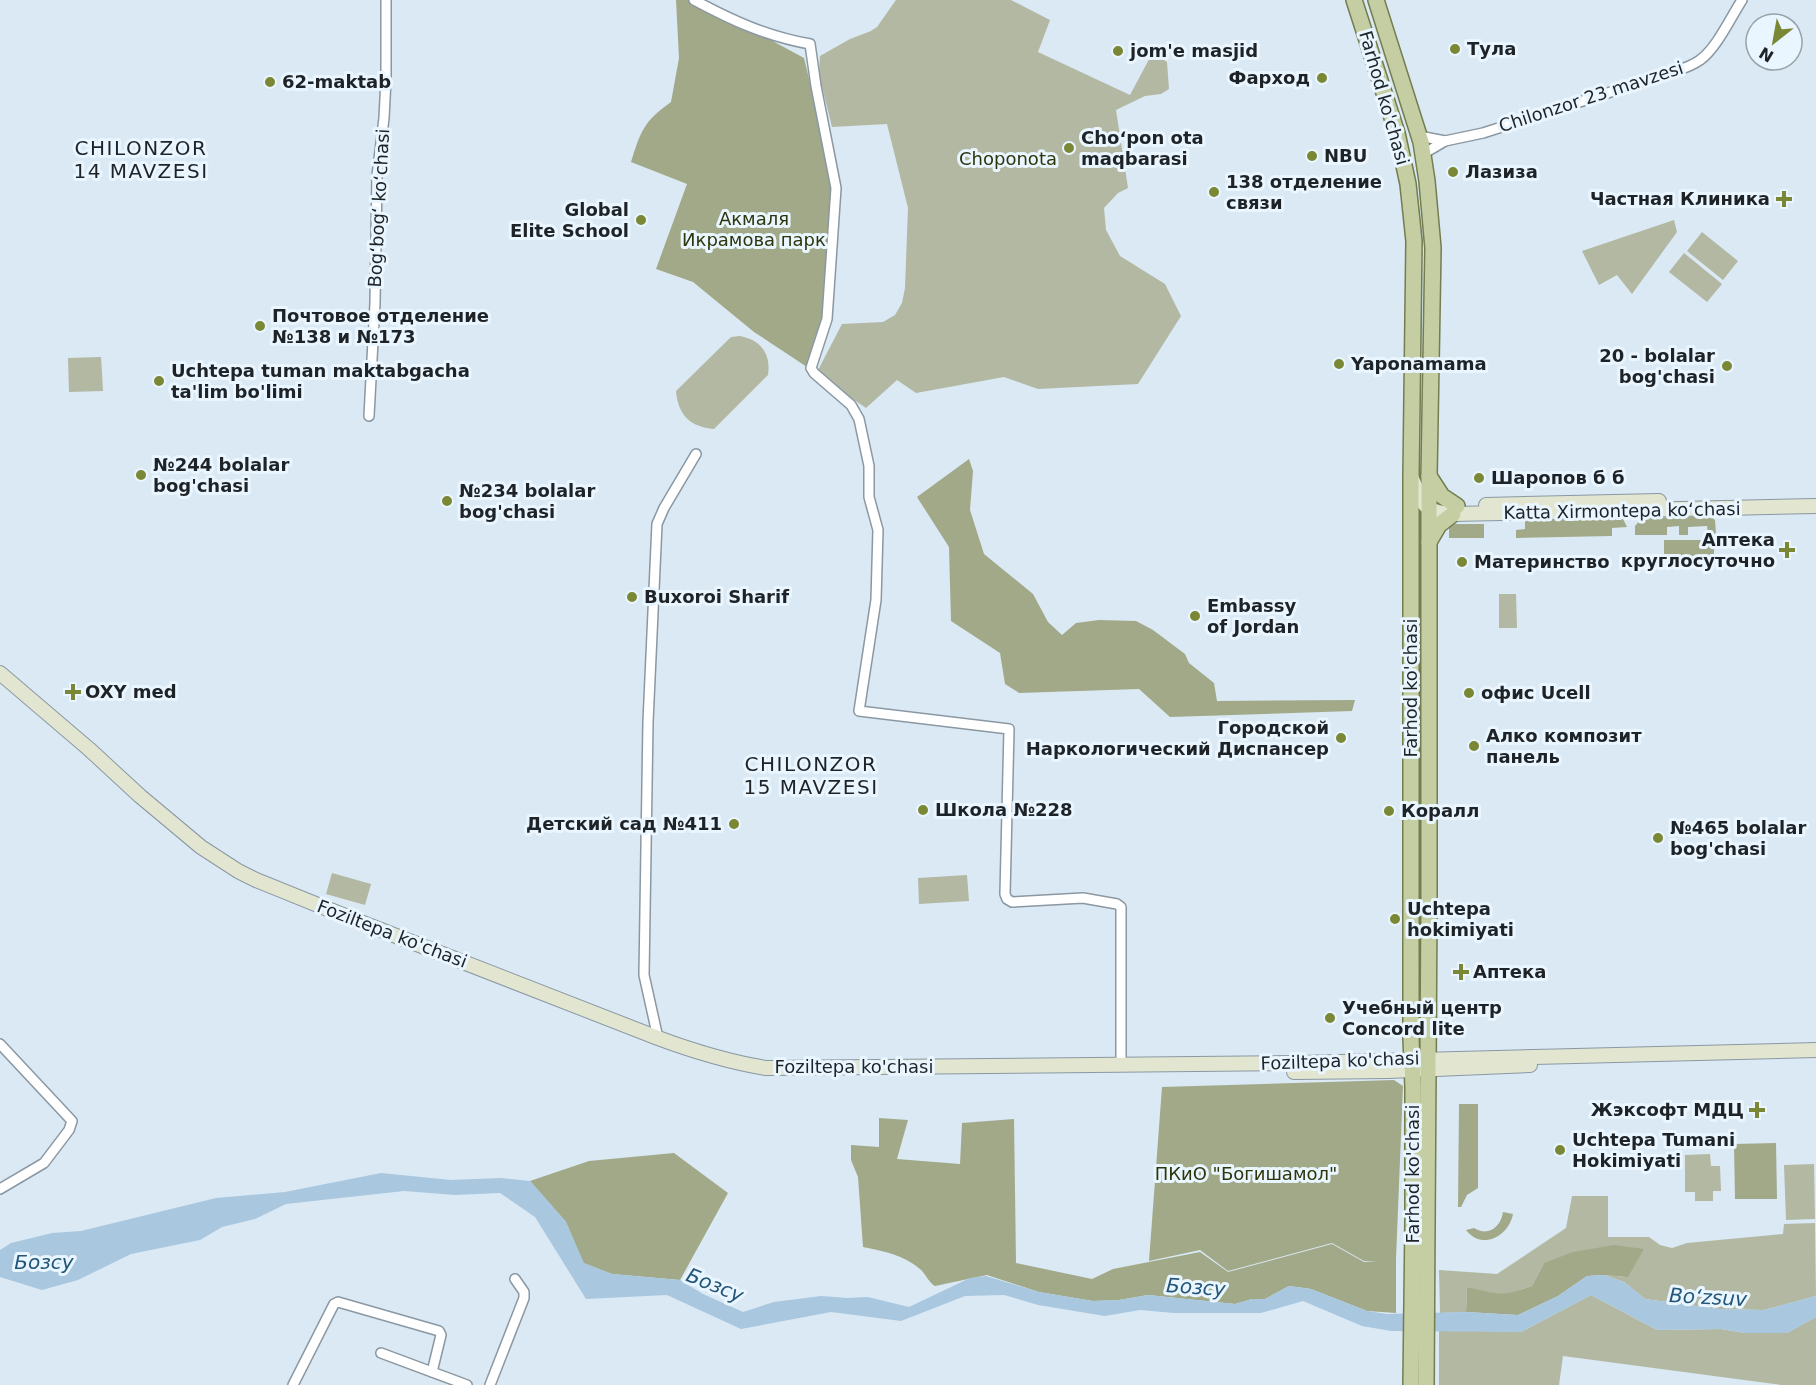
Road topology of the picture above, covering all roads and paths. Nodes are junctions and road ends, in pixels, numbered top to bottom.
1 (386, 0) edge
2 (694, 0) edge
3 (1354, 0) edge
4 (1376, 0) edge
5 (1742, 0) edge
6 (1382, 17) junction
7 (1362, 24) junction
8 (1419, 136) junction
9 (1445, 141) junction
10 (1423, 154) junction
11 (369, 416) dead end
12 (696, 454) dead end
13 (1429, 476) junction
14 (1411, 477) junction
15 (1816, 498) edge
16 (1816, 506) edge
17 (1429, 510) junction
18 (1455, 510) junction
19 (1411, 531) junction
20 (1429, 542) junction
21 (2, 680) edge
22 (657, 1041) junction
23 (0, 1045) edge
24 (1816, 1050) edge
25 (1816, 1056) edge
26 (1420, 1064) junction
27 (1121, 1065) junction
28 (0, 1189) edge
29 (1421, 1221) junction
30 (515, 1279) dead end
31 (381, 1353) dead end
32 (432, 1372) junction
33 (293, 1385) edge
34 (468, 1385) edge
35 (490, 1385) edge
36 (1411, 1385) edge
37 (1426, 1385) edge

1 - 11 street, Bogʻbogʻ koʻchasi
2 - 27 street
3 - 7 main road, Farhod ko'chasi
4 - 6 main road, Farhod ko'chasi
5 - 9 street, Chilonzor 23 mavzesi
6 - 7 main road
6 - 8 main road, Farhod ko'chasi
7 - 14 main road, Farhod ko'chasi
8 - 9 street, Chilonzor 23 mavzesi
8 - 10 main road, Farhod ko'chasi
9 - 10 street, Chilonzor 23 mavzesi
10 - 13 main road, Farhod ko'chasi
12 - 22 street
13 - 17 main road, Farhod ko'chasi
13 - 18 main road
14 - 17 main road
14 - 19 main road, Farhod ko'chasi
15 - 18 main road, Katta Xirmontepa koʻchasi
16 - 18 main road, Katta Xirmontepa koʻchasi
17 - 18 main road, Katta Xirmontepa koʻchasi
17 - 19 main road
17 - 20 main road, Farhod ko'chasi
18 - 20 main road
19 - 26 main road, Farhod ko'chasi
20 - 26 main road, Farhod ko'chasi
21 - 22 main road, Foziltepa ko'chasi
22 - 26 main road, Foziltepa ko'chasi
22 - 27 main road, Foziltepa ko'chasi
23 - 28 street
24 - 26 main road, Foziltepa ko'chasi
25 - 26 main road, Foziltepa ko'chasi
26 - 27 main road, Foziltepa ko'chasi
26 - 29 main road, Farhod ko'chasi
29 - 36 main road, Farhod ko'chasi
29 - 37 main road, Farhod ko'chasi
30 - 35 street
31 - 32 street
32 - 33 street
32 - 34 street

